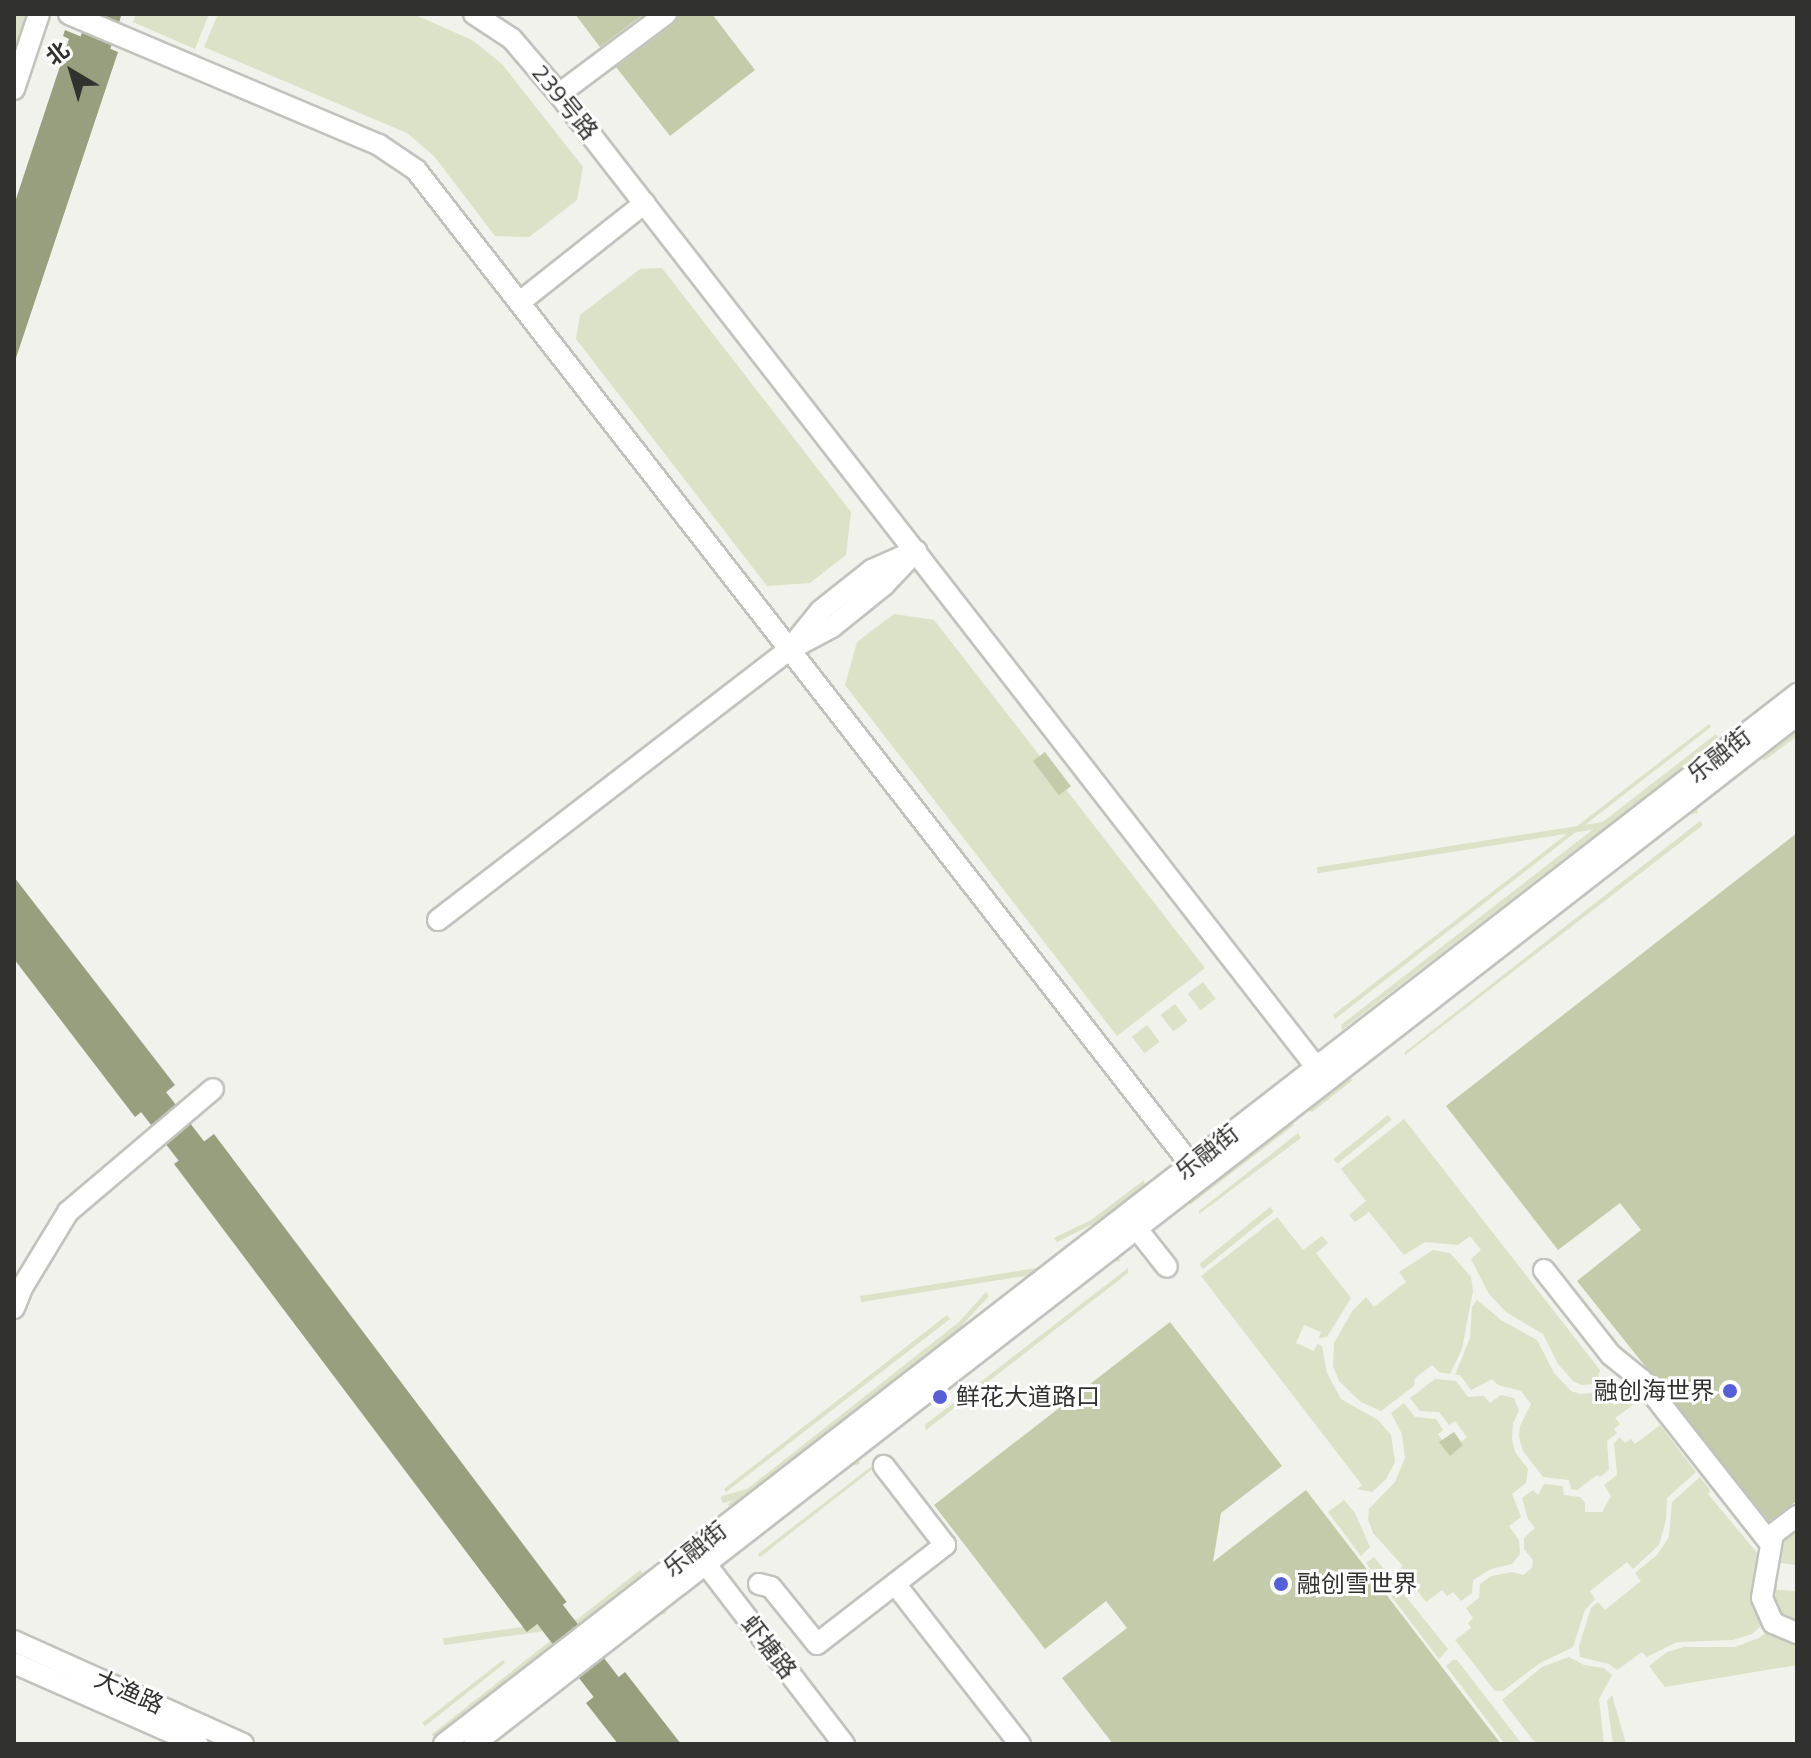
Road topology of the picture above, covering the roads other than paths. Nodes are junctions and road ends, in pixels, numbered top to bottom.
1 (39, 14) edge
2 (70, 14) edge
3 (474, 14) edge
4 (666, 14) edge
5 (14, 89) edge
6 (559, 94) junction
7 (645, 203) junction
8 (520, 302) junction
9 (916, 551) junction
10 (789, 650) junction
11 (1797, 694) edge
12 (1797, 715) edge
13 (438, 920) dead end
14 (1321, 1074) junction
15 (213, 1089) dead end
16 (1196, 1171) junction
17 (1137, 1229) junction
18 (1167, 1267) dead end
19 (1544, 1270) dead end
20 (14, 1308) edge
21 (884, 1466) dead end
22 (1797, 1516) edge
23 (1770, 1543) junction
24 (700, 1557) junction
25 (759, 1584) dead end
26 (896, 1585) junction
27 (1797, 1633) edge
28 (14, 1641) edge
29 (14, 1663) edge
30 (536, 1684) junction
31 (445, 1743) edge
32 (198, 1744) edge
33 (243, 1744) edge
34 (474, 1744) edge
35 (844, 1744) edge
36 (1020, 1744) edge

1 - 5 street
2 - 8 street
3 - 6 street, 239号路
4 - 6 street
6 - 7 street, 239号路
7 - 8 street
7 - 9 street, 239号路
8 - 10 street
9 - 10 street
9 - 14 street, 239号路
10 - 13 street
10 - 16 street
11 - 14 street, 乐融街
12 - 14 street, 乐融街
14 - 16 street, 乐融街
15 - 20 street
16 - 17 street, 乐融街
16 - 24 street, 乐融街
17 - 18 street
17 - 24 street, 乐融街
19 - 23 street
21 - 26 street
22 - 23 street
23 - 27 street
24 - 30 street, 乐融街
24 - 35 street, 虾塘路
25 - 26 street
26 - 36 street
28 - 33 street, 大渔路
29 - 32 street, 大渔路
30 - 31 street
30 - 34 street

